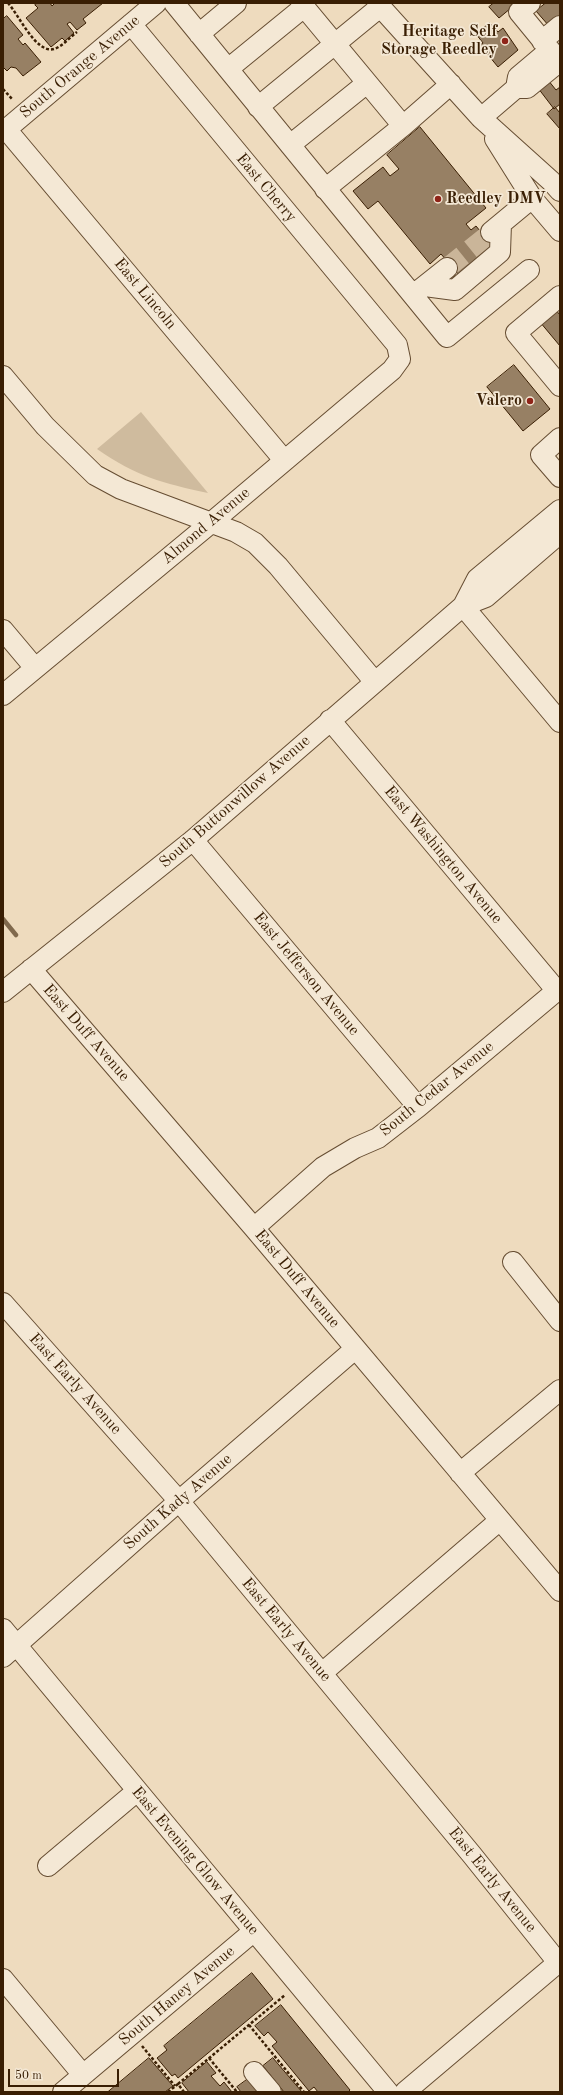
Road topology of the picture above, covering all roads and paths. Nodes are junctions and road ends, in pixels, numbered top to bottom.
1 (8, 3) edge
2 (156, 3) edge
3 (174, 3) edge
4 (236, 3) edge
5 (530, 3) edge
6 (302, 5) edge
7 (378, 5) edge
8 (131, 24) junction
9 (560, 26) edge
10 (77, 32) dead end
11 (199, 34) junction
12 (335, 44) junction
13 (554, 55) edge
14 (228, 69) junction
15 (367, 83) junction
16 (451, 84) junction
17 (3, 89) edge
18 (12, 99) dead end
19 (258, 107) junction
20 (481, 118) junction
21 (402, 126) junction
22 (4, 130) edge
23 (290, 145) junction
24 (325, 189) junction
25 (560, 192) edge
26 (532, 198) junction
27 (560, 231) edge
28 (447, 268) tunnel mouth
29 (529, 270) dead end
30 (418, 291) junction
31 (560, 296) edge
32 (400, 352) joint
33 (553, 365) edge
34 (3, 376) edge
35 (560, 386) edge
36 (560, 438) edge
37 (284, 460) junction
38 (560, 477) edge
39 (560, 510) edge
40 (212, 522) junction
41 (560, 533) edge
42 (462, 606) junction
43 (3, 630) edge
44 (35, 668) junction
45 (374, 681) junction
46 (3, 695) edge
47 (330, 720) junction
48 (560, 722) edge
49 (193, 840) junction
50 (31, 969) junction
51 (558, 989) edge
52 (3, 992) edge
53 (418, 1107) junction
54 (254, 1228) junction
55 (513, 1262) dead end
56 (3, 1303) edge
57 (560, 1321) edge
58 (355, 1349) junction
59 (560, 1390) edge
60 (460, 1473) junction
61 (179, 1501) junction
62 (500, 1520) junction
63 (560, 1591) edge
64 (3, 1629) edge
65 (10, 1651) edge
66 (322, 1673) junction
67 (137, 1791) junction
68 (48, 1866) dead end
69 (254, 1931) junction
70 (559, 1963) edge
71 (3, 1979) edge
72 (287, 1993) dead end
73 (249, 2025) junction
74 (142, 2045) dead end
75 (209, 2058) junction
76 (254, 2072) dead end
77 (83, 2075) junction
78 (176, 2085) junction
79 (63, 2092) edge
80 (168, 2092) edge
81 (184, 2092) edge
82 (237, 2092) edge
83 (270, 2092) edge
84 (304, 2092) edge
85 (388, 2092) edge
86 (405, 2092) edge

1 - 10 path
2 - 8 street, South Orange Avenue
3 - 11 street
4 - 11 street
5 - 13 street
6 - 12 street
6 - 14 street
7 - 12 street
7 - 16 street
8 - 22 street, South Orange Avenue
8 - 32 street, East Cherry
9 - 13 street
11 - 14 street
12 - 15 street
12 - 19 street
13 - 20 street
14 - 19 street
15 - 21 street
15 - 23 street
16 - 20 street
16 - 21 street
17 - 18 path
19 - 23 street
20 - 25 street
20 - 26 street
21 - 24 street
22 - 37 street, East Lincoln
23 - 24 street
24 - 30 street
26 - 27 street
26 - 30 street
28 - 30 street
29 - 30 street
31 - 33 street
32 - 37 street, Almond Avenue
33 - 35 street
34 - 40 street
36 - 38 street
37 - 40 street, Almond Avenue
39 - 42 street, South Buttonwillow Avenue
40 - 44 street, Almond Avenue
40 - 45 street
41 - 42 street, South Buttonwillow Avenue
42 - 45 street, South Buttonwillow Avenue
42 - 48 street
43 - 44 street
44 - 46 street, Almond Avenue
45 - 47 street, South Buttonwillow Avenue
47 - 49 street, South Buttonwillow Avenue
47 - 51 street, East Washington Avenue
49 - 50 street, South Buttonwillow Avenue
49 - 53 street, East Jefferson Avenue
50 - 52 street, South Buttonwillow Avenue
50 - 54 street, East Duff Avenue
51 - 53 street, South Cedar Avenue
53 - 54 street, South Cedar Avenue
54 - 58 street, East Duff Avenue
55 - 57 street
56 - 61 street, East Early Avenue
58 - 60 street, East Duff Avenue
58 - 61 street, South Kady Avenue
59 - 60 street
60 - 62 street, East Duff Avenue
61 - 65 street, South Kady Avenue
61 - 66 street, East Early Avenue
62 - 63 street, East Duff Avenue
62 - 66 street
64 - 65 street, East Evening Glow Avenue
65 - 67 street, East Evening Glow Avenue
66 - 70 street, East Early Avenue
67 - 68 street
67 - 69 street, East Evening Glow Avenue
69 - 77 street, South Haney Avenue
69 - 85 street, East Evening Glow Avenue
70 - 86 street
71 - 77 street
72 - 73 path
73 - 75 path
73 - 84 path
74 - 78 path
75 - 78 path
75 - 82 path
76 - 83 street
77 - 79 street, South Haney Avenue
78 - 80 path
78 - 81 path

